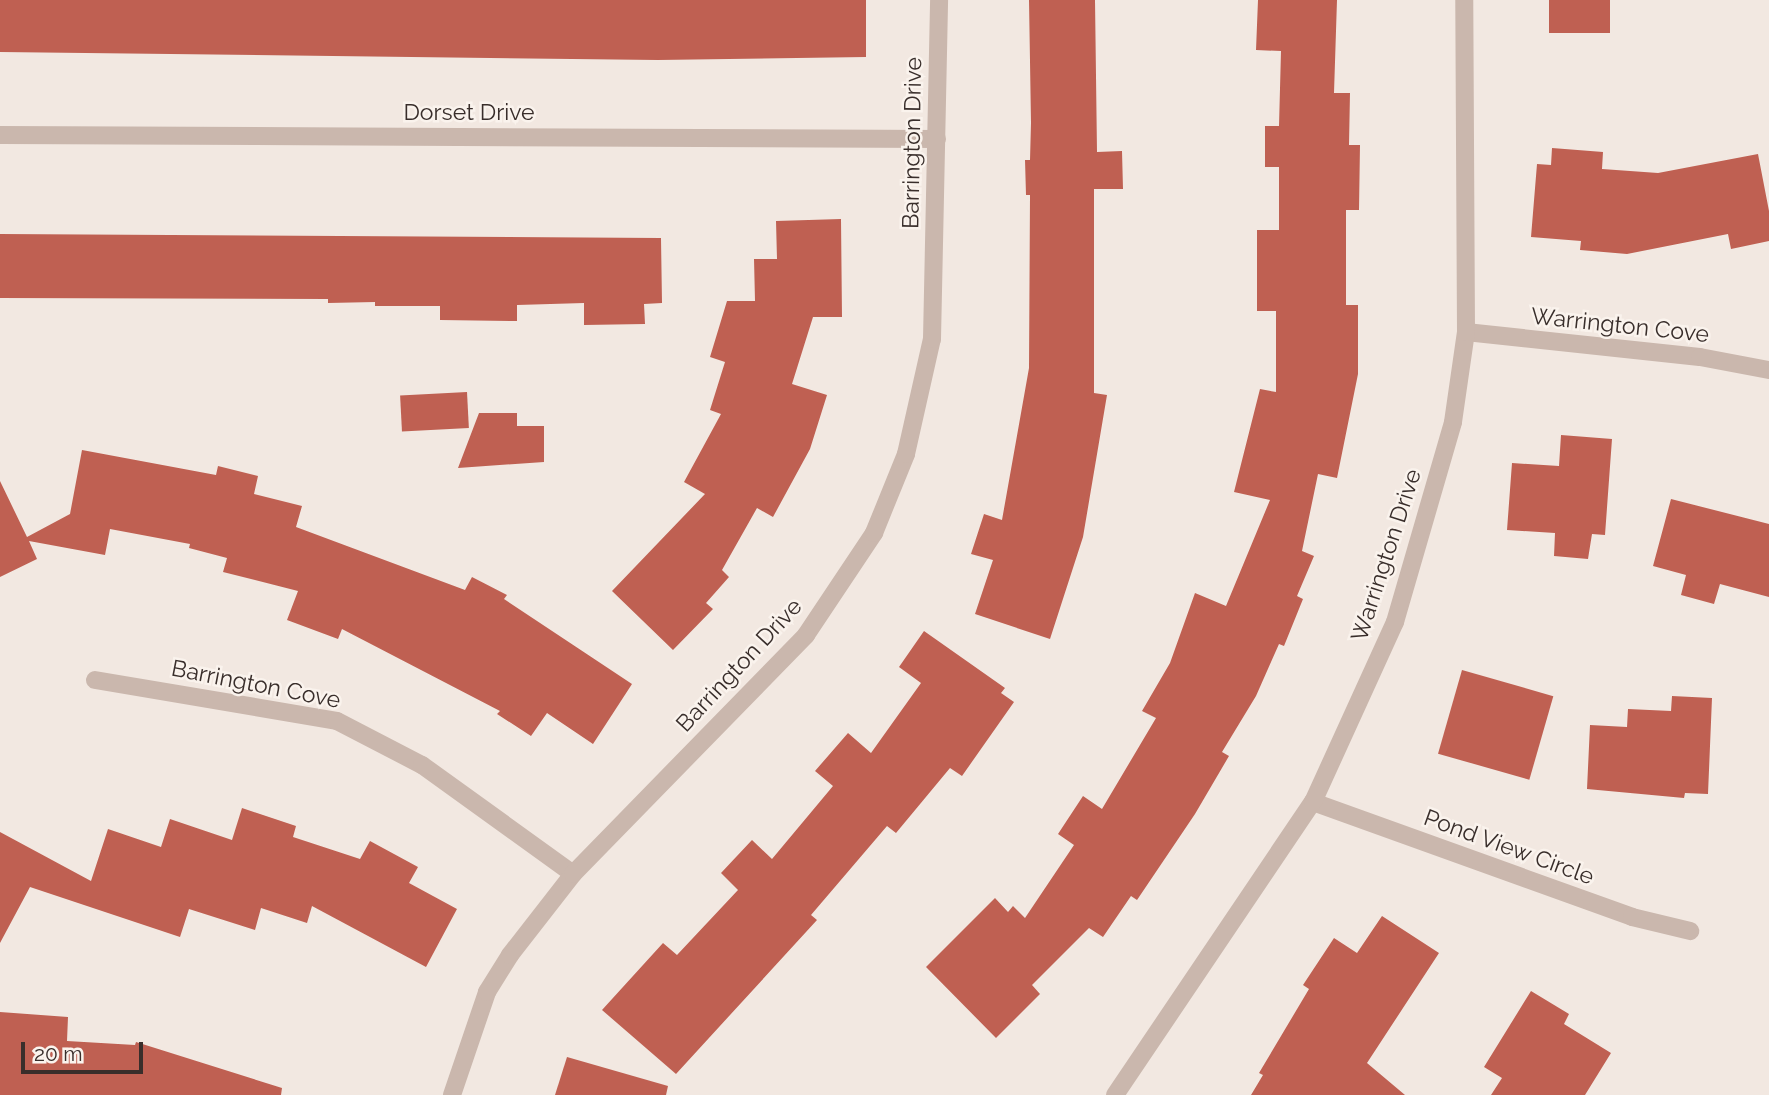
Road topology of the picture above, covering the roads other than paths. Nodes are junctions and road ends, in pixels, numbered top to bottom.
1 (939, 0) edge
2 (1464, 0) edge
3 (0, 135) edge
4 (937, 139) junction
5 (1466, 332) junction
6 (1769, 370) edge
7 (95, 680) dead end
8 (1313, 802) junction
9 (573, 874) junction
10 (1690, 932) dead end
11 (452, 1095) edge
12 (1115, 1095) edge

1 - 4 street, Barrington Drive
2 - 5 street, Warrington Drive
3 - 4 street, Dorset Drive
4 - 9 street, Barrington Drive
5 - 6 street, Warrington Cove
5 - 8 street, Warrington Drive
7 - 9 street, Barrington Cove
8 - 10 street, Pond View Circle
8 - 12 street, Warrington Drive
9 - 11 street, Barrington Drive

